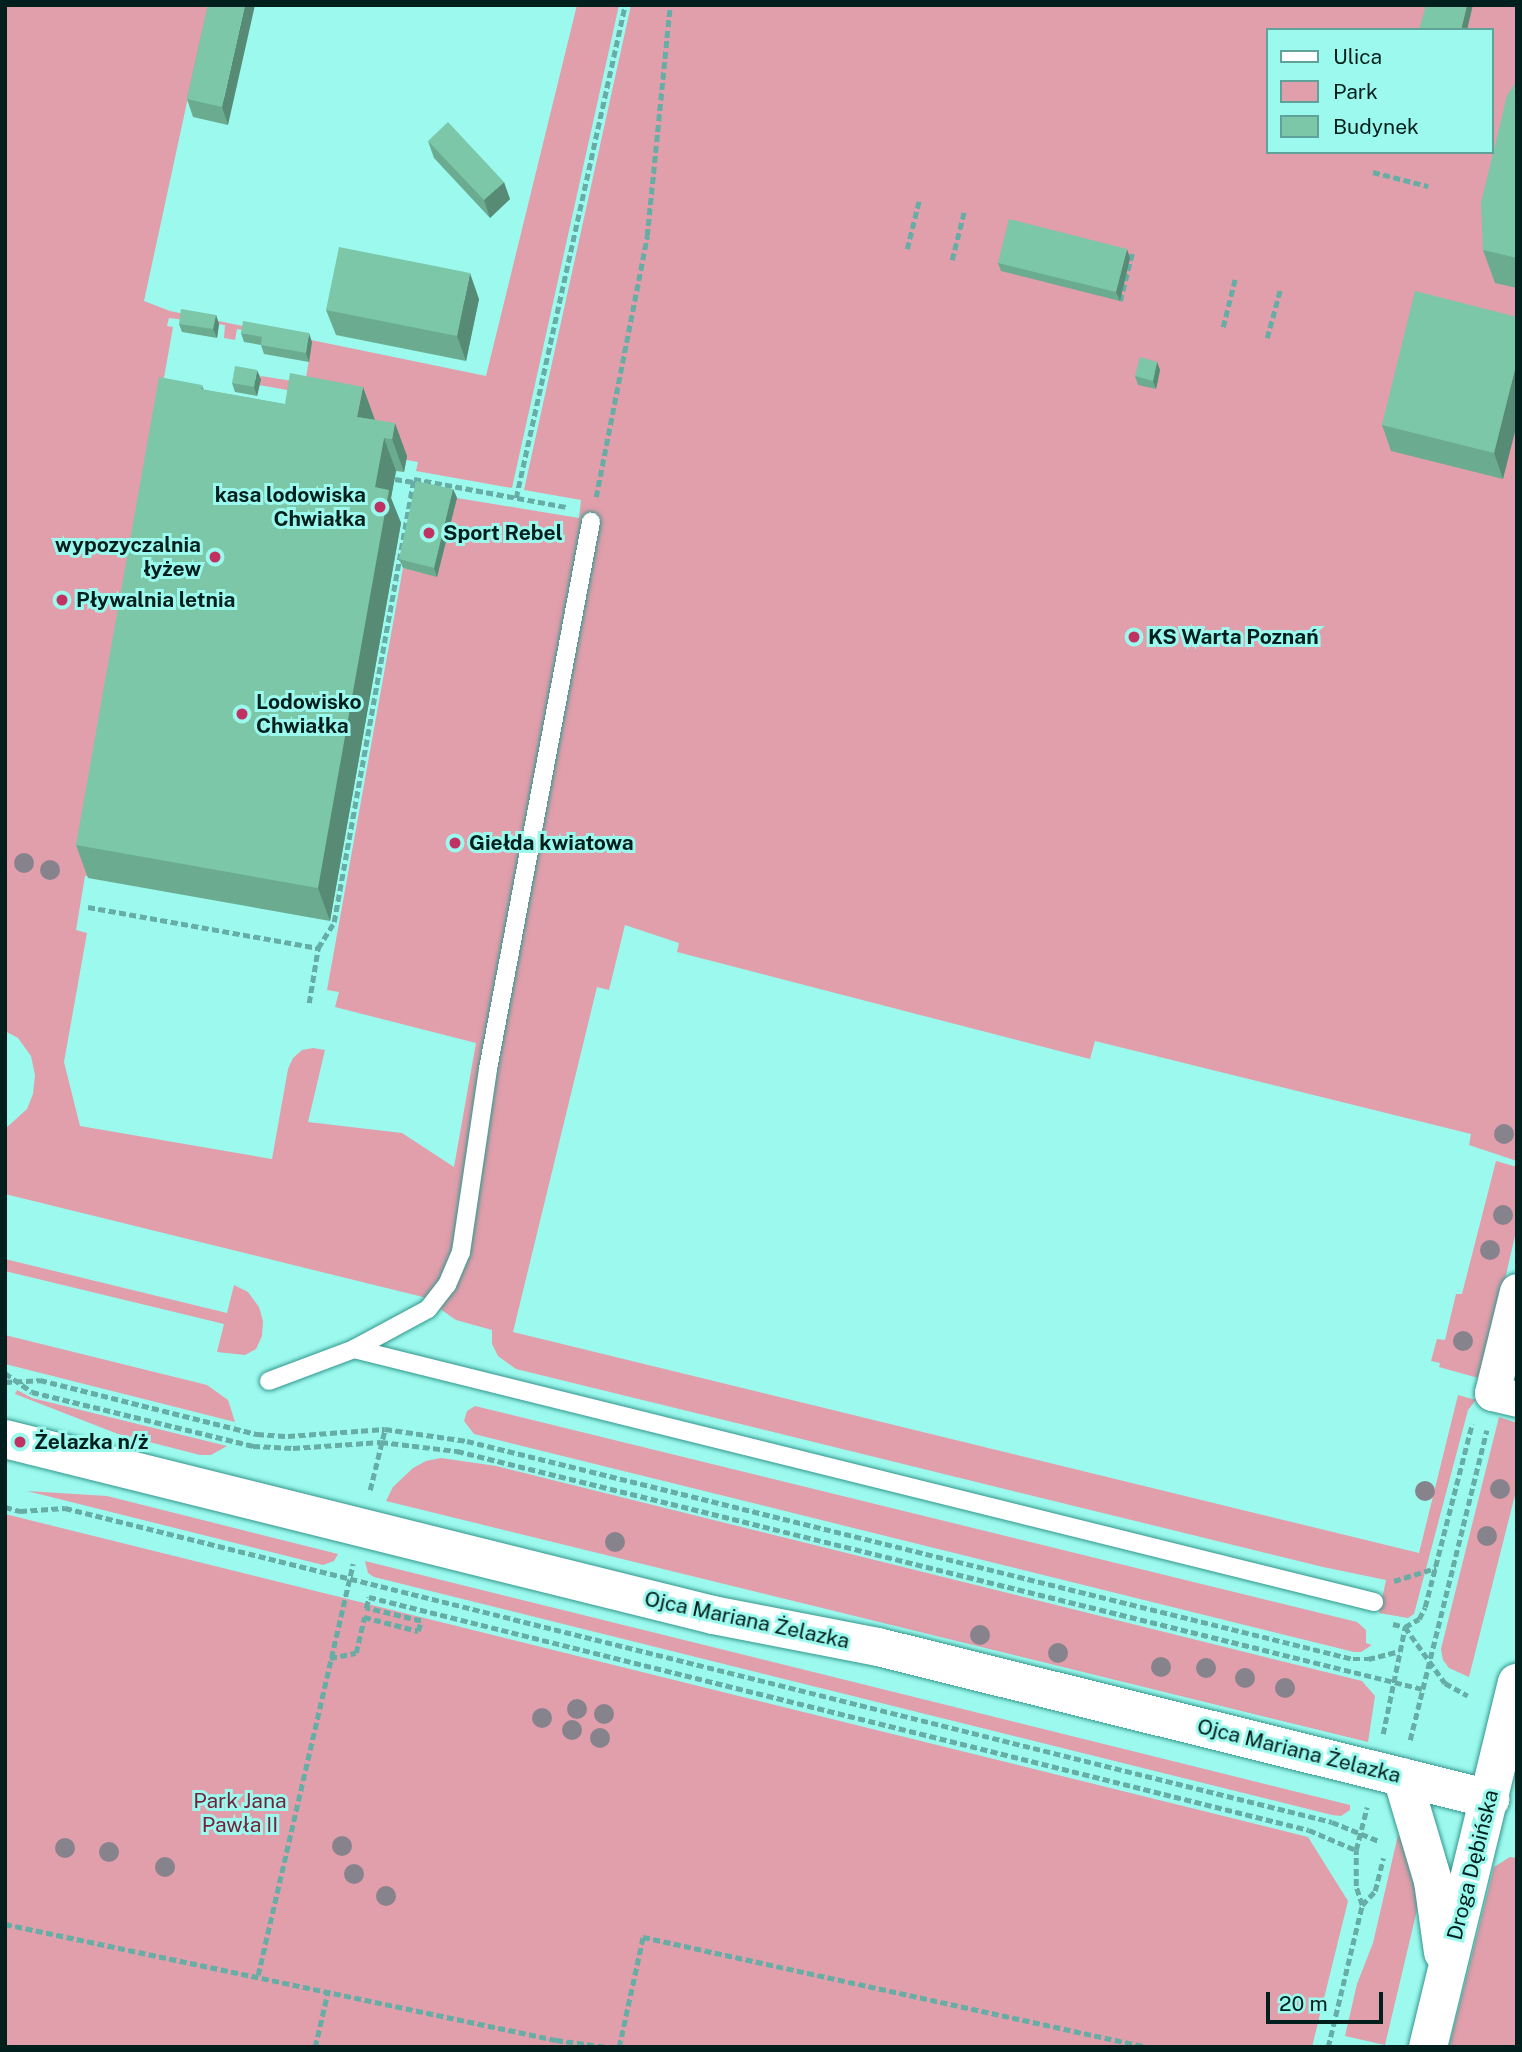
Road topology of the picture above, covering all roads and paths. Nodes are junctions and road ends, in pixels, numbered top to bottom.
1 (625, 5) edge
2 (670, 5) edge
3 (1373, 172) dead end
4 (1428, 186) dead end
5 (919, 201) dead end
6 (964, 212) dead end
7 (907, 248) dead end
8 (1132, 254) dead end
9 (952, 260) dead end
10 (1235, 279) dead end
11 (1280, 290) dead end
12 (1120, 301) dead end
13 (1223, 327) dead end
14 (1268, 338) dead end
15 (395, 478) dead end
16 (414, 482) junction
17 (516, 498) junction
18 (571, 507) dead end
19 (591, 522) joint
20 (88, 907) dead end
21 (318, 948) junction
22 (309, 1003) dead end
23 (1517, 1291) edge
24 (354, 1349) junction
25 (5, 1373) edge
26 (16, 1380) junction
27 (269, 1381) dead end
28 (5, 1382) edge
29 (1504, 1396) edge
30 (5, 1438) edge
31 (5, 1507) edge
32 (1436, 1568) junction
33 (1374, 1602) junction
34 (342, 1611) dead end
35 (1405, 1627) junction
36 (1399, 1651) junction
37 (330, 1658) junction
38 (1429, 1660) junction
39 (1393, 1682) junction
40 (1517, 1683) edge
41 (1422, 1689) junction
42 (1468, 1696) dead end
43 (1389, 1774) junction
44 (1490, 1799) junction
45 (1361, 1832) junction
46 (1356, 1850) junction
47 (1362, 1905) junction
48 (5, 1924) edge
49 (1446, 1972) junction
50 (258, 1975) junction
51 (328, 1991) junction
52 (556, 2040) junction
53 (315, 2047) edge
54 (555, 2047) edge
55 (607, 2047) edge
56 (618, 2047) edge
57 (1147, 2047) edge
58 (1328, 2047) edge
59 (1428, 2047) edge

1 - 17 path
2 - 19 path
3 - 4 path
5 - 7 path
6 - 9 path
8 - 12 path
10 - 13 path
11 - 14 path
15 - 16 path
16 - 17 path
16 - 21 path
17 - 18 path
19 - 24 lane
20 - 21 path
21 - 22 path
23 - 29 street
24 - 27 lane
24 - 33 lane
25 - 26 path
26 - 28 path
26 - 36 path
26 - 39 path
29 - 32 path
29 - 38 path
30 - 43 street, Ojca Mariana Żelazka
31 - 45 path
32 - 33 path
32 - 35 path
33 - 35 path
34 - 37 path
35 - 36 path
35 - 38 path
36 - 39 path
37 - 46 path
37 - 50 path
38 - 41 path
38 - 42 path
39 - 41 path
39 - 43 path
40 - 44 street, Droga Dębińska
41 - 43 path
43 - 44 street, Ojca Mariana Żelazka
43 - 45 path
43 - 49 street
44 - 49 street, Droga Dębińska
45 - 46 path
45 - 47 path
46 - 47 path
47 - 58 path
48 - 50 path
49 - 59 street, Droga Dębińska
50 - 51 path
51 - 52 path
51 - 53 path
52 - 54 path
52 - 55 path
56 - 57 path

